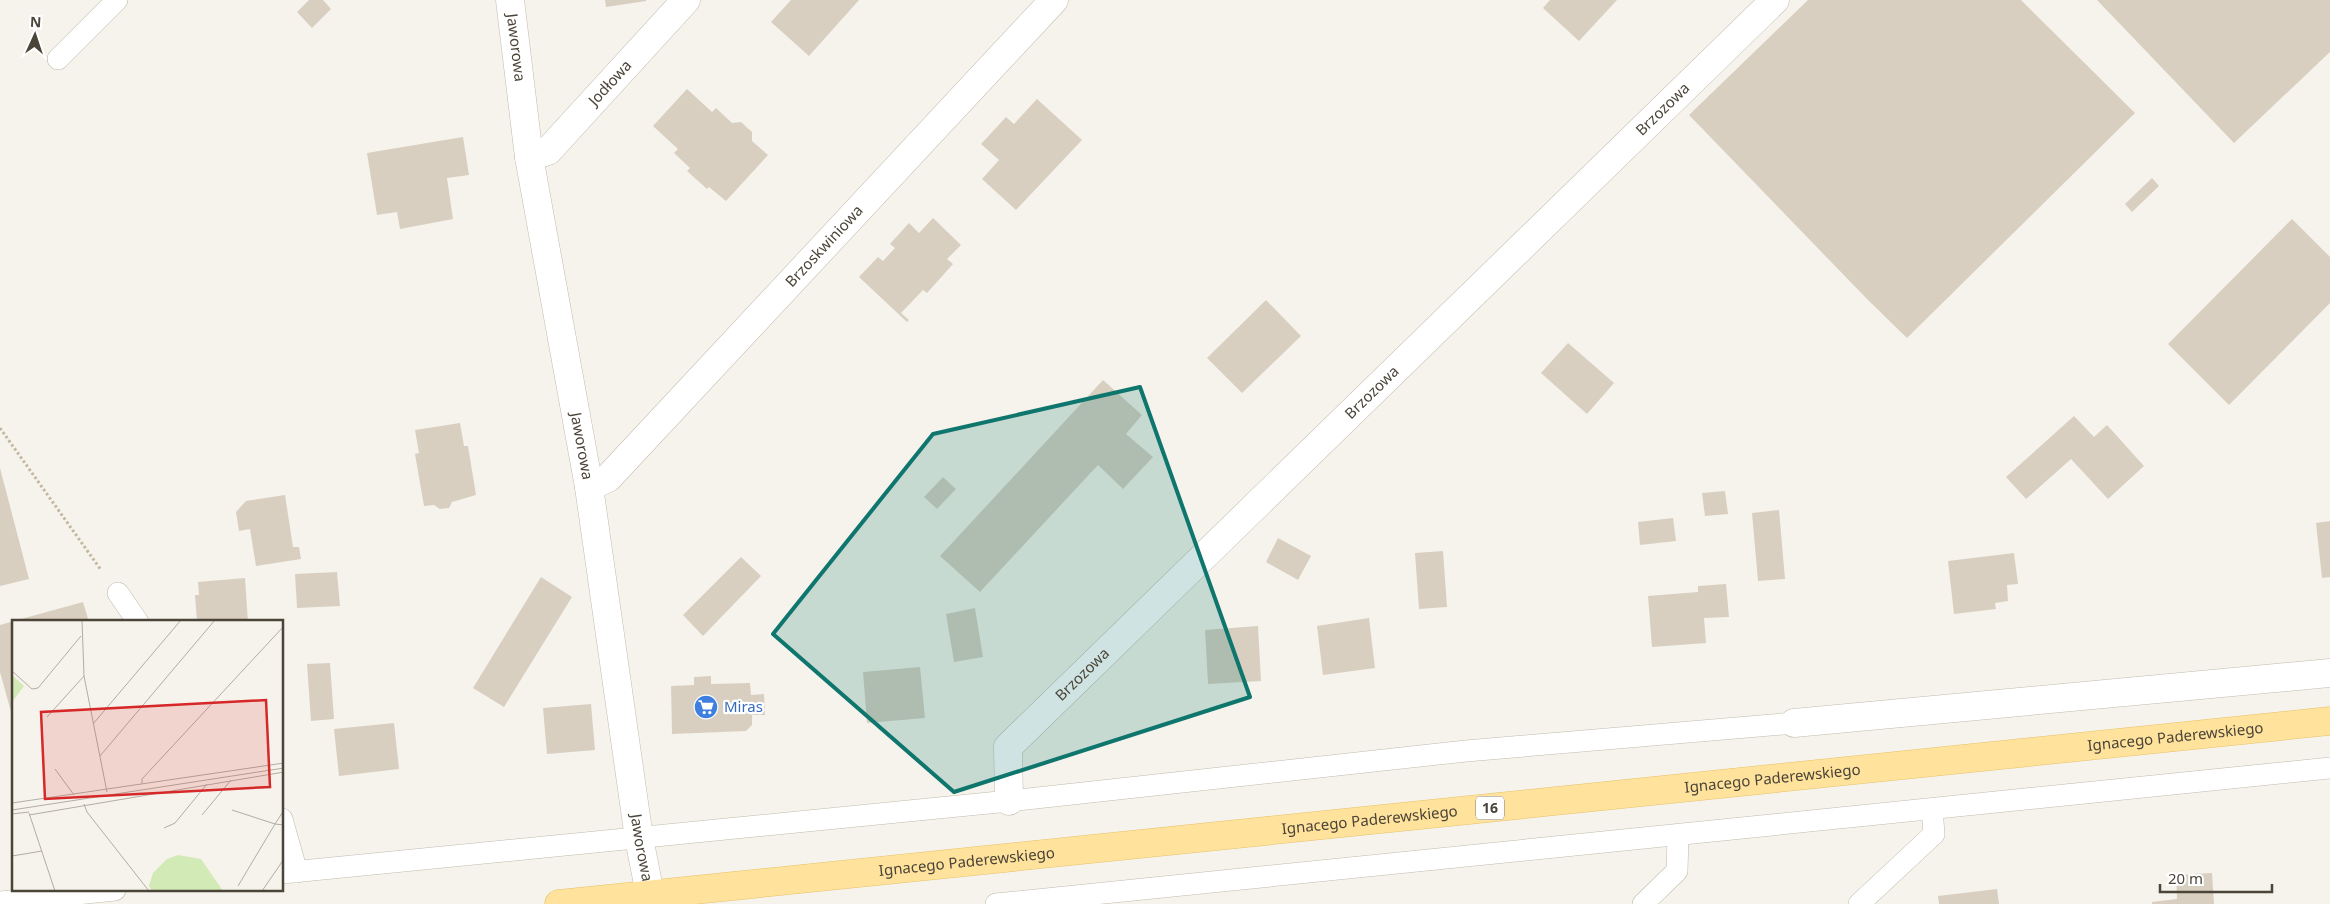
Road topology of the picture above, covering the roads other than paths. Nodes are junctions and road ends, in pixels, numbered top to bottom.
1 (117, 0) edge
2 (510, 0) edge
3 (686, 0) edge
4 (1054, 0) edge
5 (1775, 0) edge
6 (58, 59) dead end
7 (529, 156) junction
8 (589, 487) junction
9 (118, 593) road end
10 (137, 620) edge
11 (2330, 673) edge
12 (2330, 721) edge
13 (1794, 723) joint
14 (2330, 768) edge
15 (1009, 801) junction
16 (1932, 809) junction
17 (284, 832) edge
18 (1678, 836) junction
19 (639, 838) junction
20 (290, 872) edge
21 (96, 892) edge
22 (650, 894) junction
23 (0, 902) edge
24 (559, 904) edge
25 (996, 904) edge
26 (1643, 904) edge
27 (1859, 904) edge

1 - 6 lane
2 - 7 street, Jaworowa
3 - 7 street, Jodłowa
4 - 8 street, Brzoskwiniowa
5 - 15 street, Brzozowa
7 - 8 street, Jaworowa
8 - 19 street, Jaworowa
9 - 10 lane
11 - 13 street
12 - 22 main road, Ignacego Paderewskiego / 16
13 - 15 lane
14 - 16 lane
15 - 19 lane
16 - 18 lane
16 - 27 lane
17 - 20 lane
18 - 25 lane
18 - 26 lane
19 - 20 lane
19 - 22 street, Jaworowa
21 - 23 lane
22 - 24 main road, Ignacego Paderewskiego / 16

